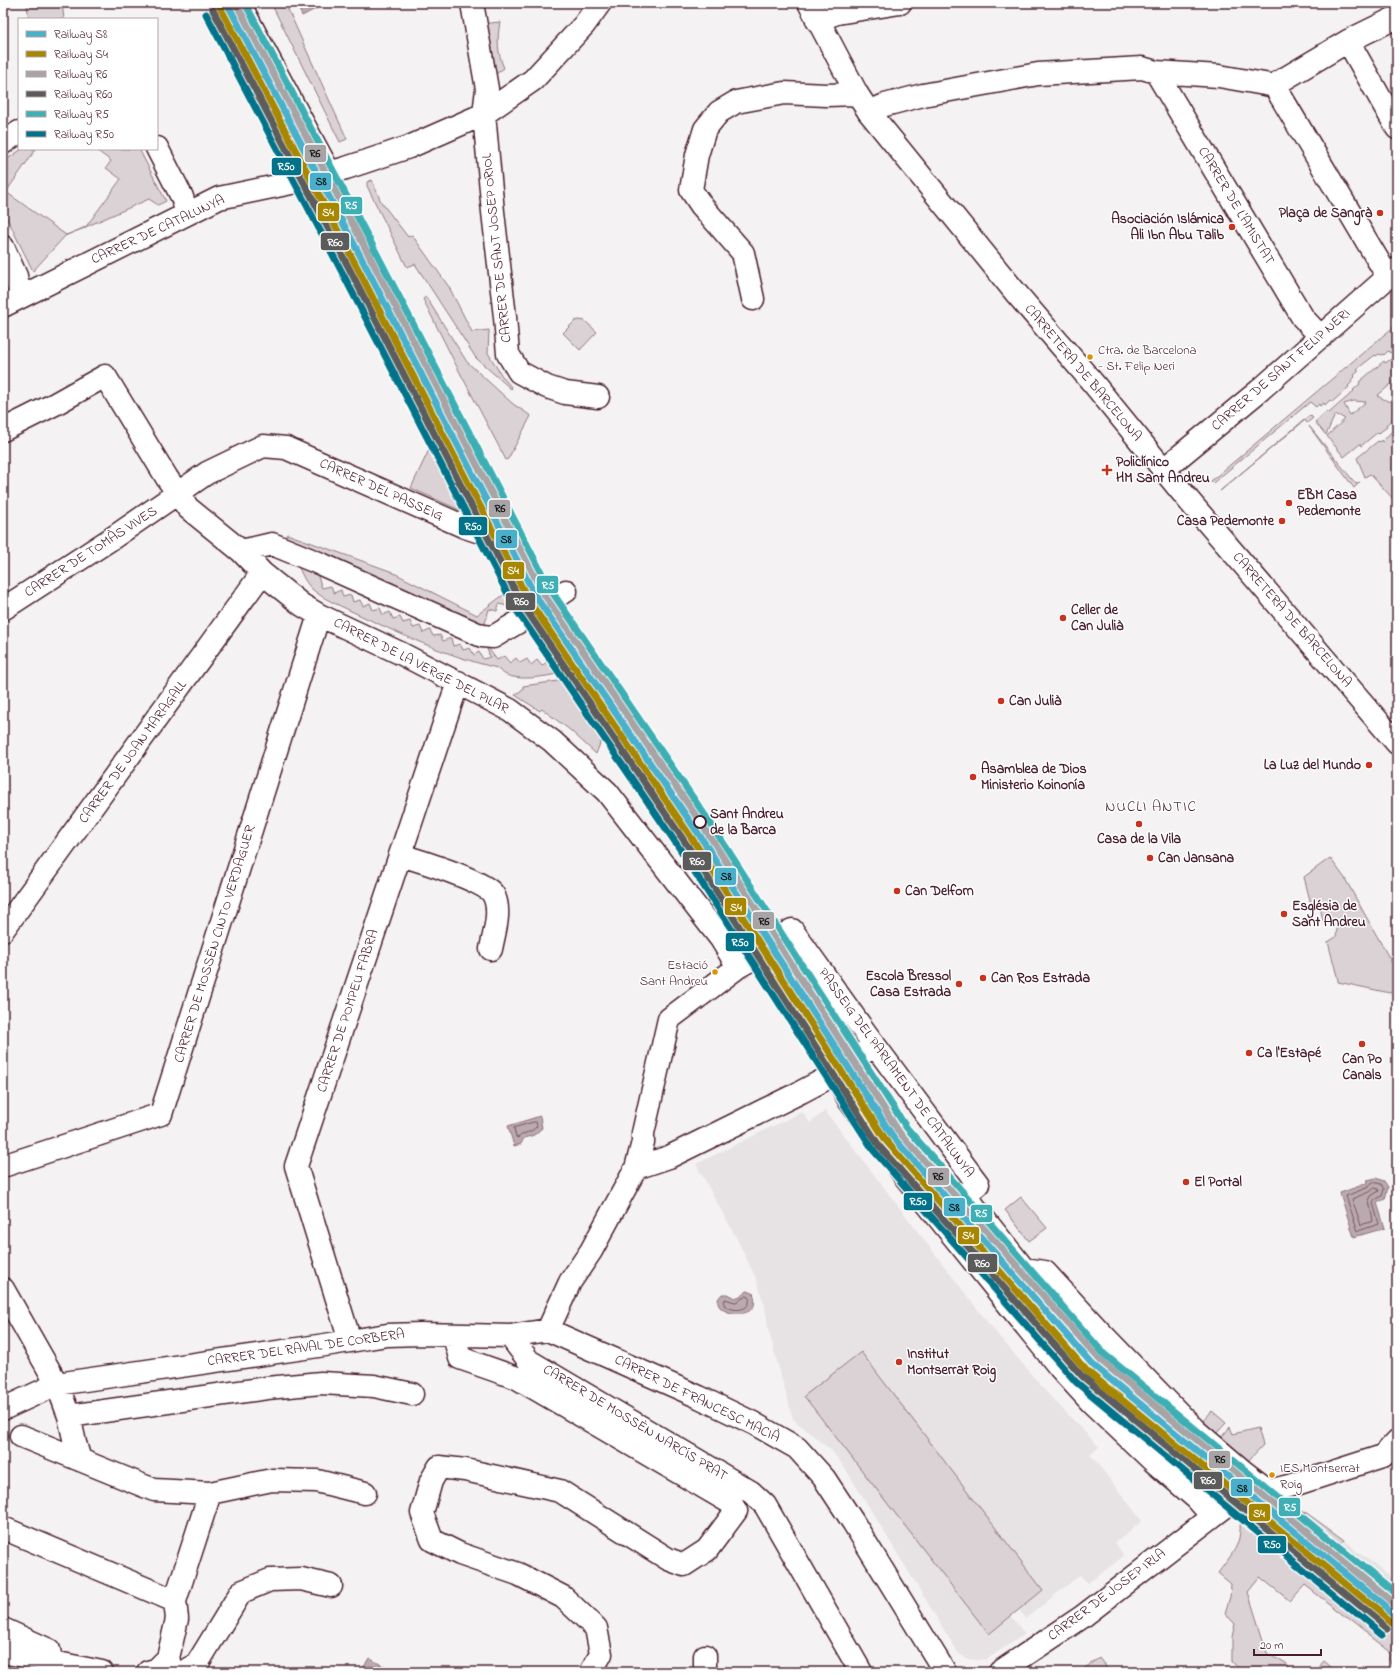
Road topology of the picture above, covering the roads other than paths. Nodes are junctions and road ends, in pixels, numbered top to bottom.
1 (239, 3) edge
2 (472, 3) edge
3 (600, 3) edge
4 (900, 3) edge
5 (813, 11) edge
6 (1397, 17) edge
7 (1348, 41) junction
8 (1156, 72) junction
9 (1274, 85) junction
10 (857, 94) junction
11 (869, 112) junction
12 (484, 114) junction
13 (1397, 128) edge
14 (18, 133) edge
15 (3, 143) edge
16 (158, 150) edge
17 (329, 172) junction
18 (187, 214) junction
19 (3, 247) edge
20 (1392, 273) edge
21 (753, 299) dead end
22 (11, 302) edge
23 (1321, 337) junction
24 (598, 396) dead end
25 (3, 430) edge
26 (1163, 470) junction
27 (178, 494) junction
28 (241, 551) junction
29 (262, 573) junction
30 (566, 590) dead end
31 (545, 602) junction
32 (3, 609) edge
33 (319, 615) junction
34 (458, 682) junction
35 (1397, 743) edge
36 (400, 855) junction
37 (3, 930) edge
38 (491, 949) dead end
39 (766, 952) junction
40 (738, 967) junction
41 (874, 1045) junction
42 (835, 1074) junction
43 (643, 1142) junction
44 (662, 1160) junction
45 (3, 1166) edge
46 (636, 1168) junction
47 (3, 1289) edge
48 (548, 1330) junction
49 (454, 1336) junction
50 (510, 1336) junction
51 (350, 1340) junction
52 (57, 1384) junction
53 (412, 1394) dead end
54 (3, 1409) edge
55 (69, 1416) junction
56 (1188, 1422) junction
57 (21, 1436) dead end
58 (1397, 1441) edge
59 (80, 1460) junction
60 (1153, 1461) junction
61 (1269, 1491) junction
62 (210, 1493) junction
63 (366, 1493) dead end
64 (1212, 1516) junction
65 (3, 1528) edge
66 (331, 1586) dead end
67 (175, 1600) junction
68 (3, 1629) edge
69 (3, 1652) edge
70 (168, 1658) junction
71 (51, 1662) junction
72 (102, 1672) edge
73 (148, 1672) edge
74 (590, 1672) edge
75 (860, 1672) edge
76 (945, 1672) edge
77 (1000, 1672) edge

1 - 17 street
2 - 12 street, CARRER DE SANT JOSEP ORIOL
3 - 12 street, CARRER DE CATALUNYA
4 - 5 street
5 - 10 street, CARRETERA DE BARCELONA
6 - 7 street
7 - 9 street
7 - 13 street
8 - 9 street
8 - 11 street
8 - 23 street, CARRER DE L'AMISTAT
9 - 20 street
10 - 11 street, CARRETERA DE BARCELONA
10 - 21 street
11 - 26 street, CARRETERA DE BARCELONA
12 - 17 street, CARRER DE CATALUNYA
12 - 24 street, CARRER DE SANT JOSEP ORIOL
14 - 15 street
16 - 18 street
17 - 18 street, CARRER DE CATALUNYA
18 - 22 street, CARRER DE CATALUNYA
19 - 22 street
20 - 23 street, CARRER DE SANT FELIP NERI
23 - 26 street, CARRER DE SANT FELIP NERI
25 - 27 street, CARRER DE LA VERGE DEL PILAR
26 - 35 street, CARRETERA DE BARCELONA
27 - 28 street, CARRER DE LA VERGE DEL PILAR
27 - 31 street, CARRER DEL PASSEIG
27 - 32 street, CARRER DE TOMÀS VIVES
28 - 29 street, CARRER DE LA VERGE DEL PILAR
28 - 31 street
29 - 33 street, CARRER DE LA VERGE DEL PILAR
29 - 37 street, CARRER DE JOAN MARAGALL
30 - 31 street
33 - 34 street, CARRER DE LA VERGE DEL PILAR
33 - 45 street, CARRER DE MOSSÈN CINTO VERDAGUER
34 - 36 street, CARRER DE POMPEU FABRA
34 - 40 street, CARRER DE LA VERGE DEL PILAR
36 - 38 street
36 - 51 street, CARRER DE POMPEU FABRA
39 - 40 street
39 - 41 street, PASSEIG DEL PARLAMENT DE CATALUNYA
39 - 42 street
40 - 43 street
41 - 42 street
41 - 56 street, PASSEIG DEL PARLAMENT DE CATALUNYA
42 - 44 street
42 - 60 street
43 - 44 street
43 - 46 street
44 - 46 street
46 - 48 street
47 - 52 street
48 - 50 street, CARRER DEL RAVAL DE CORBERA
48 - 76 street, CARRER DE FRANCESC MACIÀ
49 - 50 street, CARRER DEL RAVAL DE CORBERA
49 - 51 street, CARRER DEL RAVAL DE CORBERA
49 - 74 street
50 - 75 street, CARRER DE MOSSÈN NARCÍS PRAT
51 - 52 street, CARRER DEL RAVAL DE CORBERA
52 - 54 street, CARRER DEL RAVAL DE CORBERA
52 - 55 street
53 - 55 street
55 - 59 street
56 - 60 street
56 - 61 street, PASSEIG DEL PARLAMENT DE CATALUNYA
57 - 59 street
58 - 61 street, CARRER DE JOSEP IRLA
59 - 62 street
60 - 64 street
61 - 64 street, CARRER DE JOSEP IRLA
62 - 63 street
62 - 67 street
64 - 77 street, CARRER DE JOSEP IRLA
65 - 67 street
66 - 70 street
67 - 70 street
68 - 71 street
69 - 71 street
70 - 73 street
71 - 72 street

